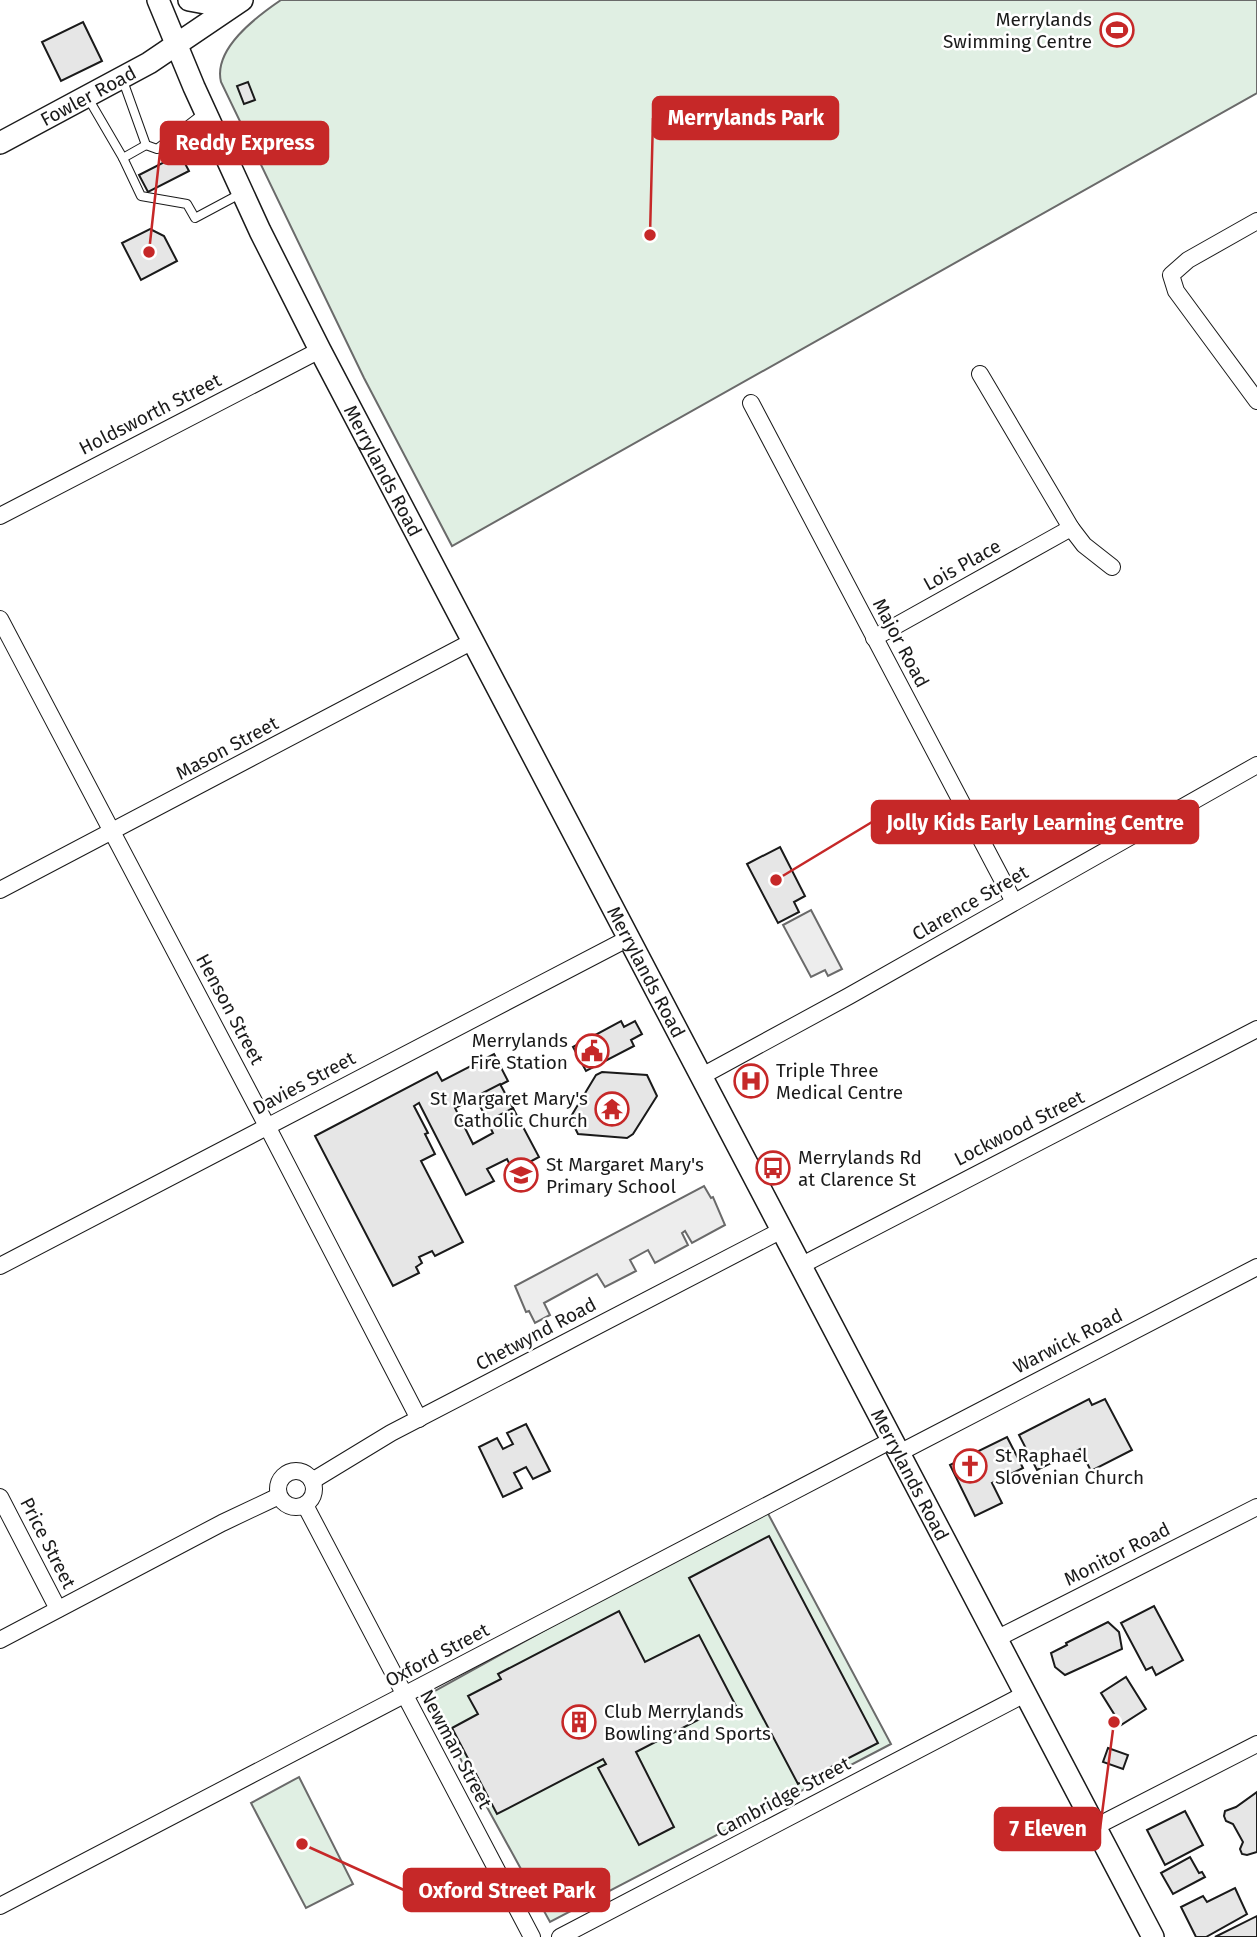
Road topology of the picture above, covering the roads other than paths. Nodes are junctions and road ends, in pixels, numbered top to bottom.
1 (158, 0) edge
2 (189, 0) edge
3 (241, 0) edge
4 (176, 46) junction
5 (122, 78) junction
6 (88, 97) junction
7 (205, 112) junction
8 (0, 143) edge
9 (146, 145) junction
10 (123, 158) junction
11 (243, 192) junction
12 (1257, 221) edge
13 (320, 350) junction
14 (980, 374) dead end
15 (1257, 401) edge
16 (751, 403) dead end
17 (0, 516) edge
18 (1071, 528) junction
19 (1112, 567) dead end
20 (0, 620) edge
21 (874, 638) junction
22 (473, 641) junction
23 (1257, 765) edge
24 (113, 831) junction
25 (0, 890) edge
26 (1014, 902) junction
27 (629, 938) junction
28 (1257, 1029) edge
29 (702, 1076) junction
30 (267, 1126) junction
31 (782, 1230) junction
32 (0, 1266) edge
33 (800, 1266) junction
34 (1257, 1267) edge
35 (419, 1419) junction
36 (896, 1446) junction
37 (312, 1481) junction
38 (279, 1496) junction
39 (0, 1497) edge
40 (305, 1505) junction
41 (1257, 1507) edge
42 (58, 1609) junction
43 (996, 1639) junction
44 (0, 1640) edge
45 (1025, 1694) junction
46 (404, 1695) junction
47 (1257, 1744) edge
48 (1095, 1827) junction
49 (0, 1906) edge
50 (1149, 1936) edge
51 (532, 1937) edge
52 (560, 1937) edge

1 - 4 main road, Merrylands Road
2 - 3 main road
3 - 4 main road, Fowler Road
4 - 5 main road, Fowler Road
4 - 7 main road, Merrylands Road
5 - 6 main road, Fowler Road
5 - 9 lane
6 - 8 main road, Fowler Road
6 - 10 lane
7 - 9 lane
7 - 11 main road, Merrylands Road
9 - 10 lane
10 - 11 lane
11 - 13 main road, Merrylands Road
12 - 15 street
13 - 17 street, Holdsworth Street
13 - 22 main road, Merrylands Road
14 - 18 street
16 - 21 street, Major Road
18 - 19 street
18 - 21 street, Lois Place
20 - 24 street, Henson Street
21 - 26 street, Major Road
22 - 24 street, Mason Street
22 - 27 main road, Merrylands Road
23 - 26 street, Clarence Street
24 - 25 street, Mason Street
24 - 30 street, Henson Street
26 - 29 street, Clarence Street
27 - 29 main road, Merrylands Road
27 - 30 street, Davies Street
28 - 33 street, Lockwood Street
29 - 31 main road, Merrylands Road
30 - 32 street, Davies Street
30 - 35 street, Henson Street
31 - 33 main road, Merrylands Road
31 - 35 street, Chetwynd Road
33 - 36 main road, Merrylands Road
34 - 36 street, Warwick Road
35 - 37 street, Chetwynd Road
36 - 43 main road, Merrylands Road
36 - 46 street, Oxford Street
37 - 38 street
37 - 40 street
38 - 40 street
38 - 42 street
39 - 42 street, Price Street
40 - 46 street, Newman Street
41 - 43 street, Monitor Road
42 - 44 street
43 - 45 main road, Merrylands Road
45 - 48 main road, Merrylands Road
45 - 52 street, Cambridge Street
46 - 49 street, Oxford Street
46 - 51 street, Newman Street
47 - 48 street
48 - 50 main road, Merrylands Road

